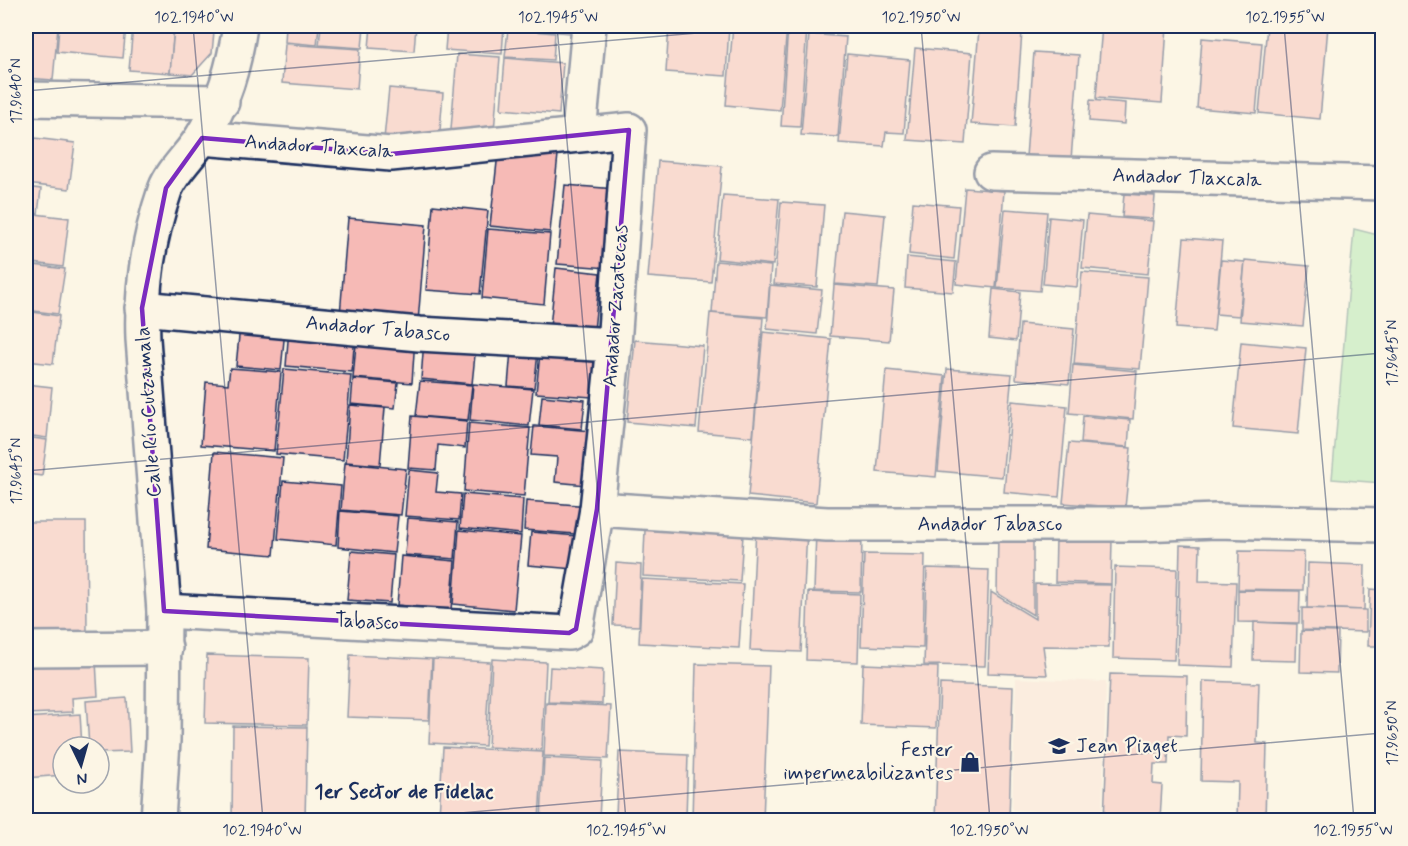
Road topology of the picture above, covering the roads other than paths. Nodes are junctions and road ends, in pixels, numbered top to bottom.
1 (240, 26) edge
2 (589, 26) edge
3 (26, 99) edge
4 (222, 102) junction
5 (579, 133) junction
6 (202, 138) junction
7 (991, 172) dead end
8 (1383, 183) edge
9 (142, 308) junction
10 (614, 345) junction
11 (597, 509) junction
12 (1383, 525) edge
13 (164, 610) junction
14 (569, 633) joint
15 (165, 648) junction
16 (26, 649) edge
17 (158, 820) edge

1 - 4 street, Calle Río Cutzamala
2 - 5 street
3 - 4 street
4 - 6 street, Calle Río Cutzamala
5 - 6 street, Andador Tlaxcala
5 - 10 street, Andador Zacatecas
6 - 9 street, Calle Río Cutzamala
7 - 8 street, Andador Tlaxcala
9 - 10 street, Andador Tabasco
9 - 13 street, Calle Río Cutzamala
10 - 11 street, Andador Zacatecas
11 - 12 street, Andador Tabasco
11 - 14 street, Andador Zacatecas
13 - 14 street, Tabasco
13 - 15 street, Calle Río Cutzamala
15 - 16 street
15 - 17 street, Calle Río Cutzamala

